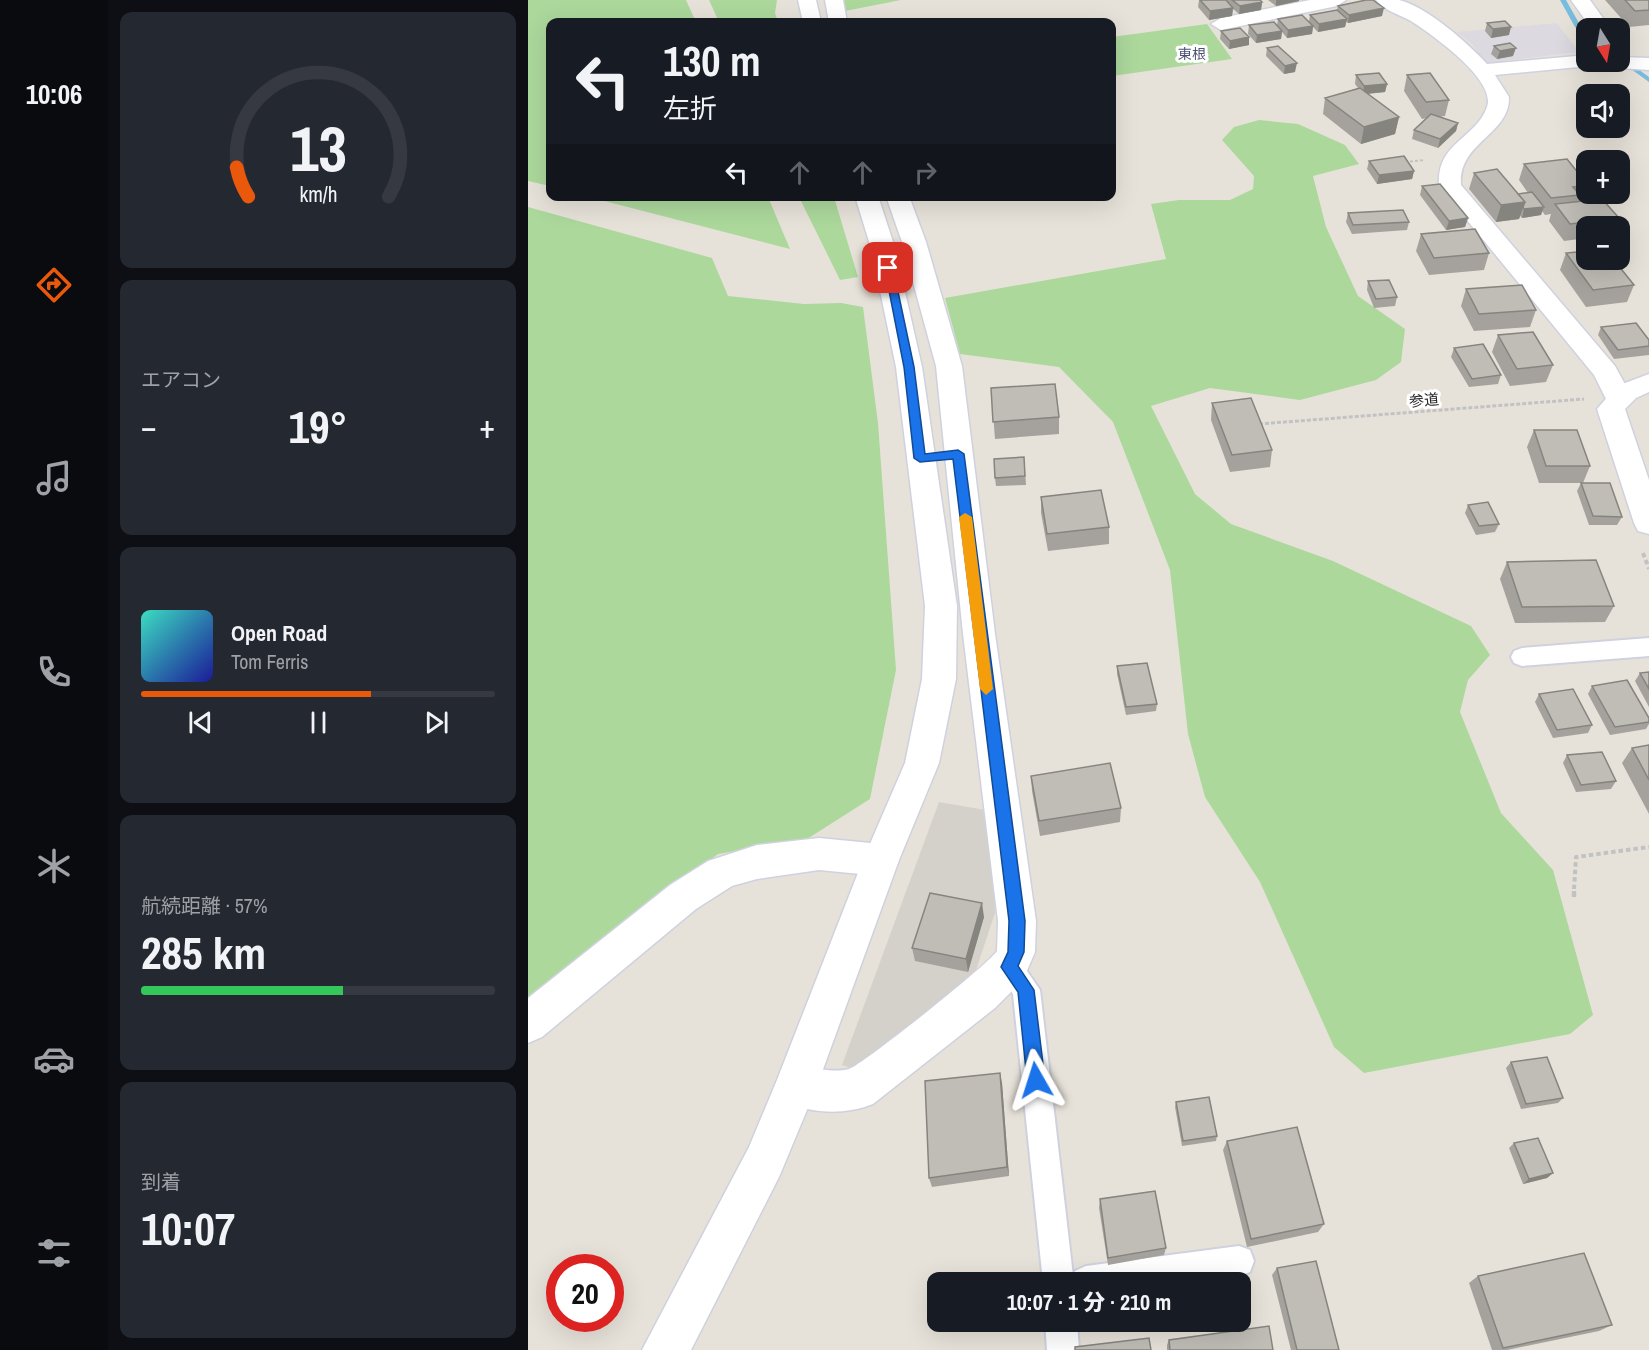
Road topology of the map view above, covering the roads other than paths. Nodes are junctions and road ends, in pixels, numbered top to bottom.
1 (807, 0) edge
2 (834, 0) edge
3 (1337, 0) edge
4 (1385, 0) edge
5 (1580, 0) edge
6 (811, 18) edge
7 (837, 18) edge
8 (1594, 18) edge
9 (1221, 24) dead end
10 (1630, 49) edge
11 (1576, 62) edge
12 (1630, 63) edge
13 (1649, 63) edge
14 (1482, 70) junction
15 (869, 201) edge
16 (899, 201) edge
17 (1649, 383) edge
18 (1604, 398) junction
19 (958, 454) junction
20 (920, 458) junction
21 (1649, 523) edge
22 (1649, 647) edge
23 (1522, 657) dead end
24 (881, 860) junction
25 (1009, 967) junction
26 (528, 1023) edge
27 (796, 1086) junction
28 (1239, 1261) dead end
29 (1057, 1272) edge
30 (1159, 1272) edge
31 (1062, 1332) edge
32 (666, 1350) edge
33 (1063, 1350) edge

1 - 6 street
2 - 7 street
3 - 9 street
4 - 14 street
5 - 8 street
10 - 13 street
11 - 14 street
12 - 13 street
14 - 18 street
15 - 20 street
16 - 19 street
17 - 18 street
18 - 21 street
19 - 20 street
19 - 25 street
20 - 24 street
22 - 23 lane
24 - 26 street
24 - 27 street
25 - 27 street
25 - 29 lane
27 - 32 street
28 - 30 lane
31 - 33 lane

